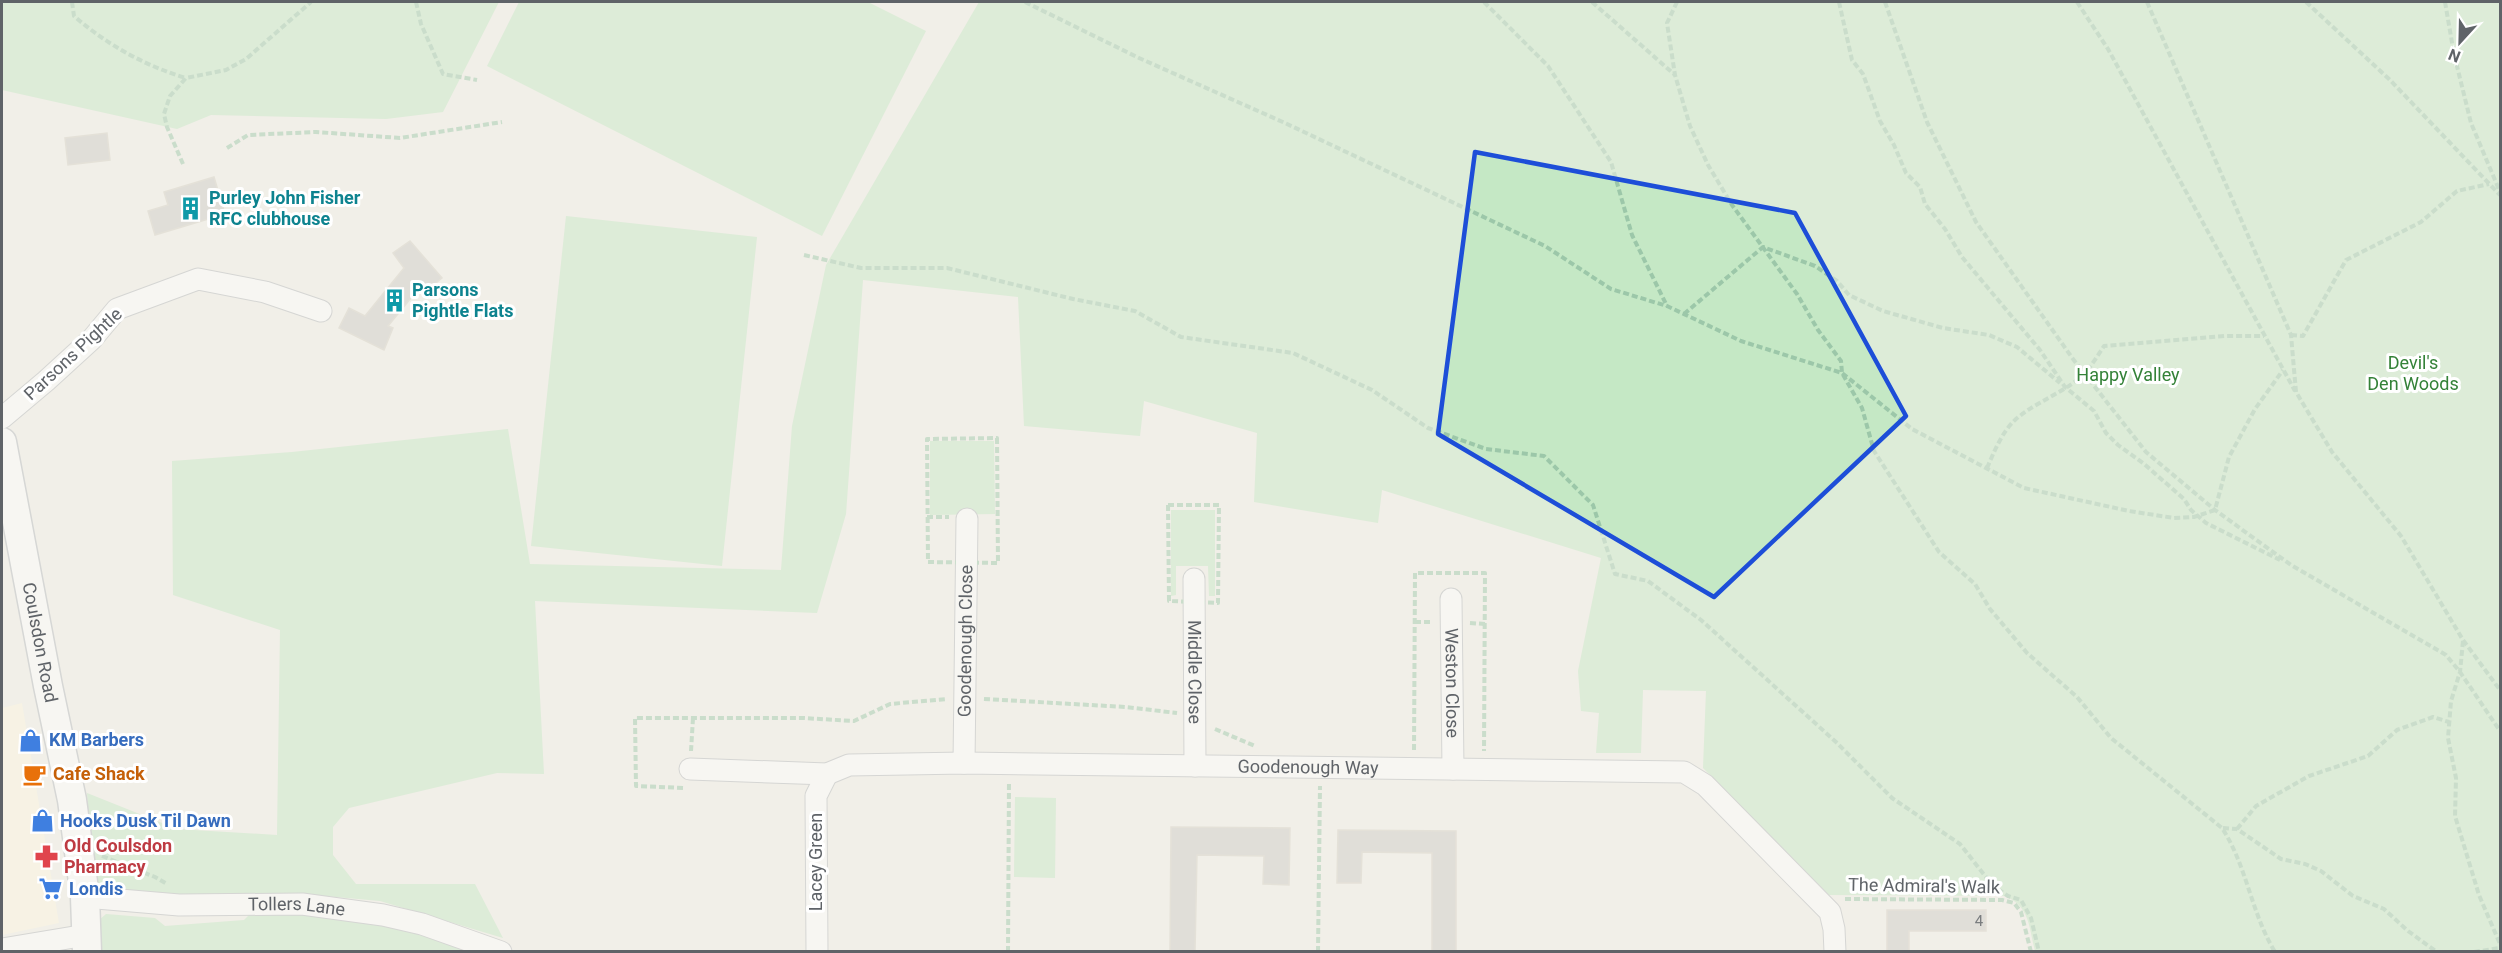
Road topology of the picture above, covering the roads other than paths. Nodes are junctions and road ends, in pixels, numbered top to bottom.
1 (321, 311) dead end
2 (2, 418) edge
3 (2, 442) edge
4 (967, 519) dead end
5 (1194, 579) dead end
6 (1451, 598) dead end
7 (964, 763) junction
8 (1196, 766) junction
9 (690, 769) dead end
10 (1453, 769) junction
11 (826, 774) junction
12 (85, 897) junction
13 (87, 943) edge
14 (2, 949) edge
15 (501, 951) edge
16 (817, 951) edge
17 (1835, 951) edge

1 - 2 street, Parsons Pightle
3 - 12 main road, Coulsdon Road
4 - 7 street, Goodenough Close
5 - 8 street, Middle Close
6 - 10 street, Weston Close
7 - 8 street, Goodenough Way
7 - 11 street, Goodenough Way
8 - 10 street, Goodenough Way
9 - 11 street, Goodenough Way
10 - 17 street, Goodenough Way
11 - 16 street, Lacey Green
12 - 13 main road, Coulsdon Road
12 - 15 street, Tollers Lane
13 - 14 street

